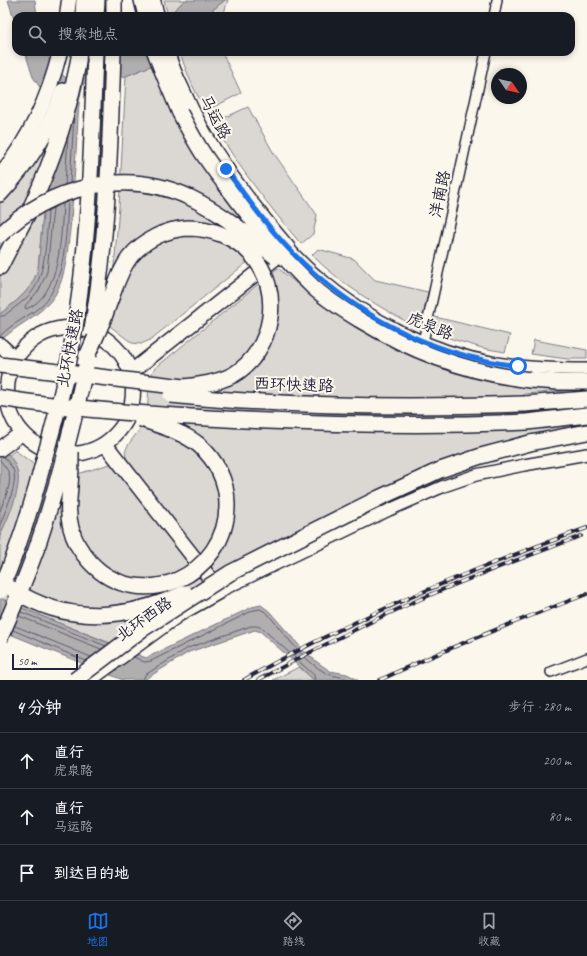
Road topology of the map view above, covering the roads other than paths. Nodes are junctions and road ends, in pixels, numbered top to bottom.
1 (69, 0) edge
2 (84, 0) edge
3 (97, 0) edge
4 (114, 0) edge
5 (142, 0) edge
6 (153, 0) edge
7 (497, 0) edge
8 (68, 12) edge
9 (82, 12) edge
10 (96, 12) edge
11 (114, 12) edge
12 (145, 12) edge
13 (156, 12) edge
14 (495, 12) edge
15 (59, 56) edge
16 (77, 56) edge
17 (77, 56) edge
18 (95, 56) edge
19 (113, 56) edge
20 (157, 56) edge
21 (168, 56) edge
22 (485, 56) edge
23 (0, 175) edge
24 (0, 194) edge
25 (0, 235) edge
26 (288, 248) junction
27 (0, 267) edge
28 (314, 288) junction
29 (423, 342) junction
30 (7, 352) edge
31 (88, 354) junction
32 (0, 365) edge
33 (587, 369) edge
34 (131, 372) junction
35 (0, 374) edge
36 (587, 382) edge
37 (0, 398) edge
38 (587, 399) edge
39 (127, 413) junction
40 (587, 416) edge
41 (71, 430) junction
42 (587, 432) edge
43 (22, 433) junction
44 (105, 444) junction
45 (3, 447) edge
46 (587, 454) edge
47 (230, 573) junction
48 (0, 580) edge
49 (0, 591) edge
50 (220, 591) junction
51 (0, 638) edge
52 (587, 658) edge
53 (550, 672) dead end
54 (93, 677) edge
55 (75, 680) edge

1 - 8 main road
2 - 9 highway
3 - 10 highway
4 - 11 highway
5 - 12 highway
6 - 13 main road
7 - 14 street
15 - 23 main road
16 - 24 highway
17 - 27 highway, bridge
18 - 49 highway, 北环快速路, bridge
19 - 31 highway, 北环快速路, bridge
20 - 28 highway, bridge
21 - 26 main road, 马运路
22 - 29 street, 洋南路
25 - 28 highway, bridge
26 - 29 street, 虎泉路
26 - 34 main road
28 - 36 highway, bridge
29 - 33 street, 虎泉路
30 - 34 main road
30 - 43 main road
31 - 32 highway, bridge
31 - 41 highway, 北环快速路, bridge
34 - 44 main road
35 - 38 highway, 西环快速路, bridge
37 - 39 highway, bridge
39 - 40 highway, bridge
39 - 41 highway, bridge
41 - 51 highway, 北环快速路, bridge
42 - 47 highway, bridge
43 - 44 main road
43 - 45 main road
44 - 50 main road
46 - 50 street
47 - 48 highway, bridge
47 - 55 highway, bridge
50 - 54 main road, 北环西路
52 - 53 street

